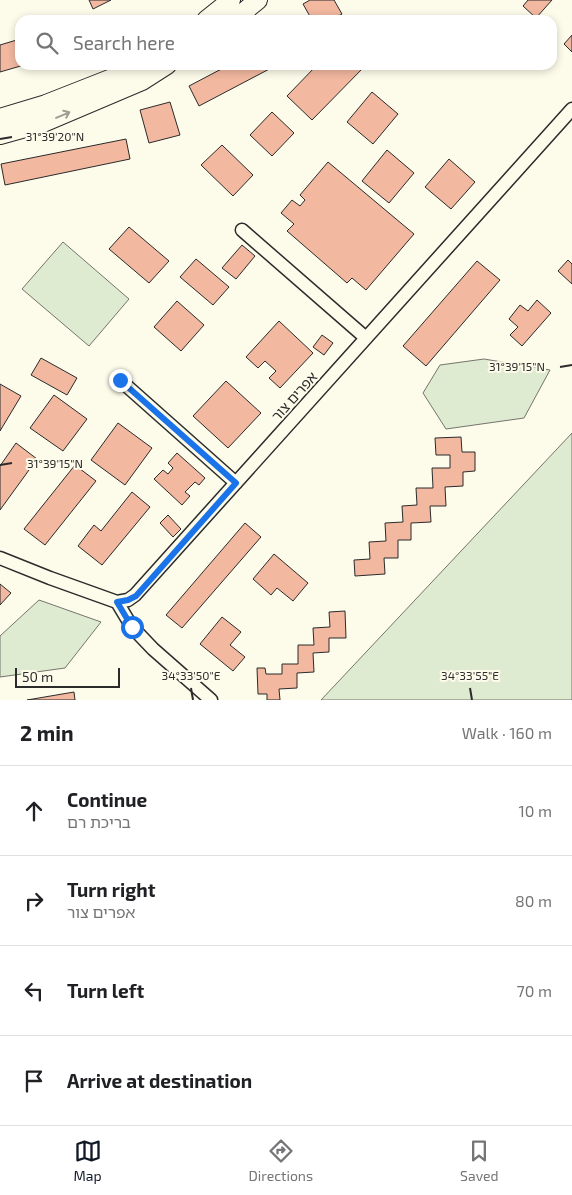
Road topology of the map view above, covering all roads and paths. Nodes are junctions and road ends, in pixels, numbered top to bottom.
1 (231, 0) edge
2 (258, 0) edge
3 (212, 15) edge
4 (240, 15) edge
5 (131, 70) edge
6 (159, 70) edge
7 (572, 109) edge
8 (0, 118) edge
9 (0, 136) edge
10 (242, 230) dead end
11 (366, 338) junction
12 (120, 380) dead end
13 (236, 483) junction
14 (0, 558) edge
15 (117, 602) junction
16 (211, 700) edge

1 - 3 street
2 - 4 street
5 - 8 street
9 -> 6 street
7 - 11 street, אפרים צור
10 - 11 street
11 - 13 street, אפרים צור
12 - 13 street
13 - 15 street, אפרים צור
14 - 15 street
15 - 16 street

